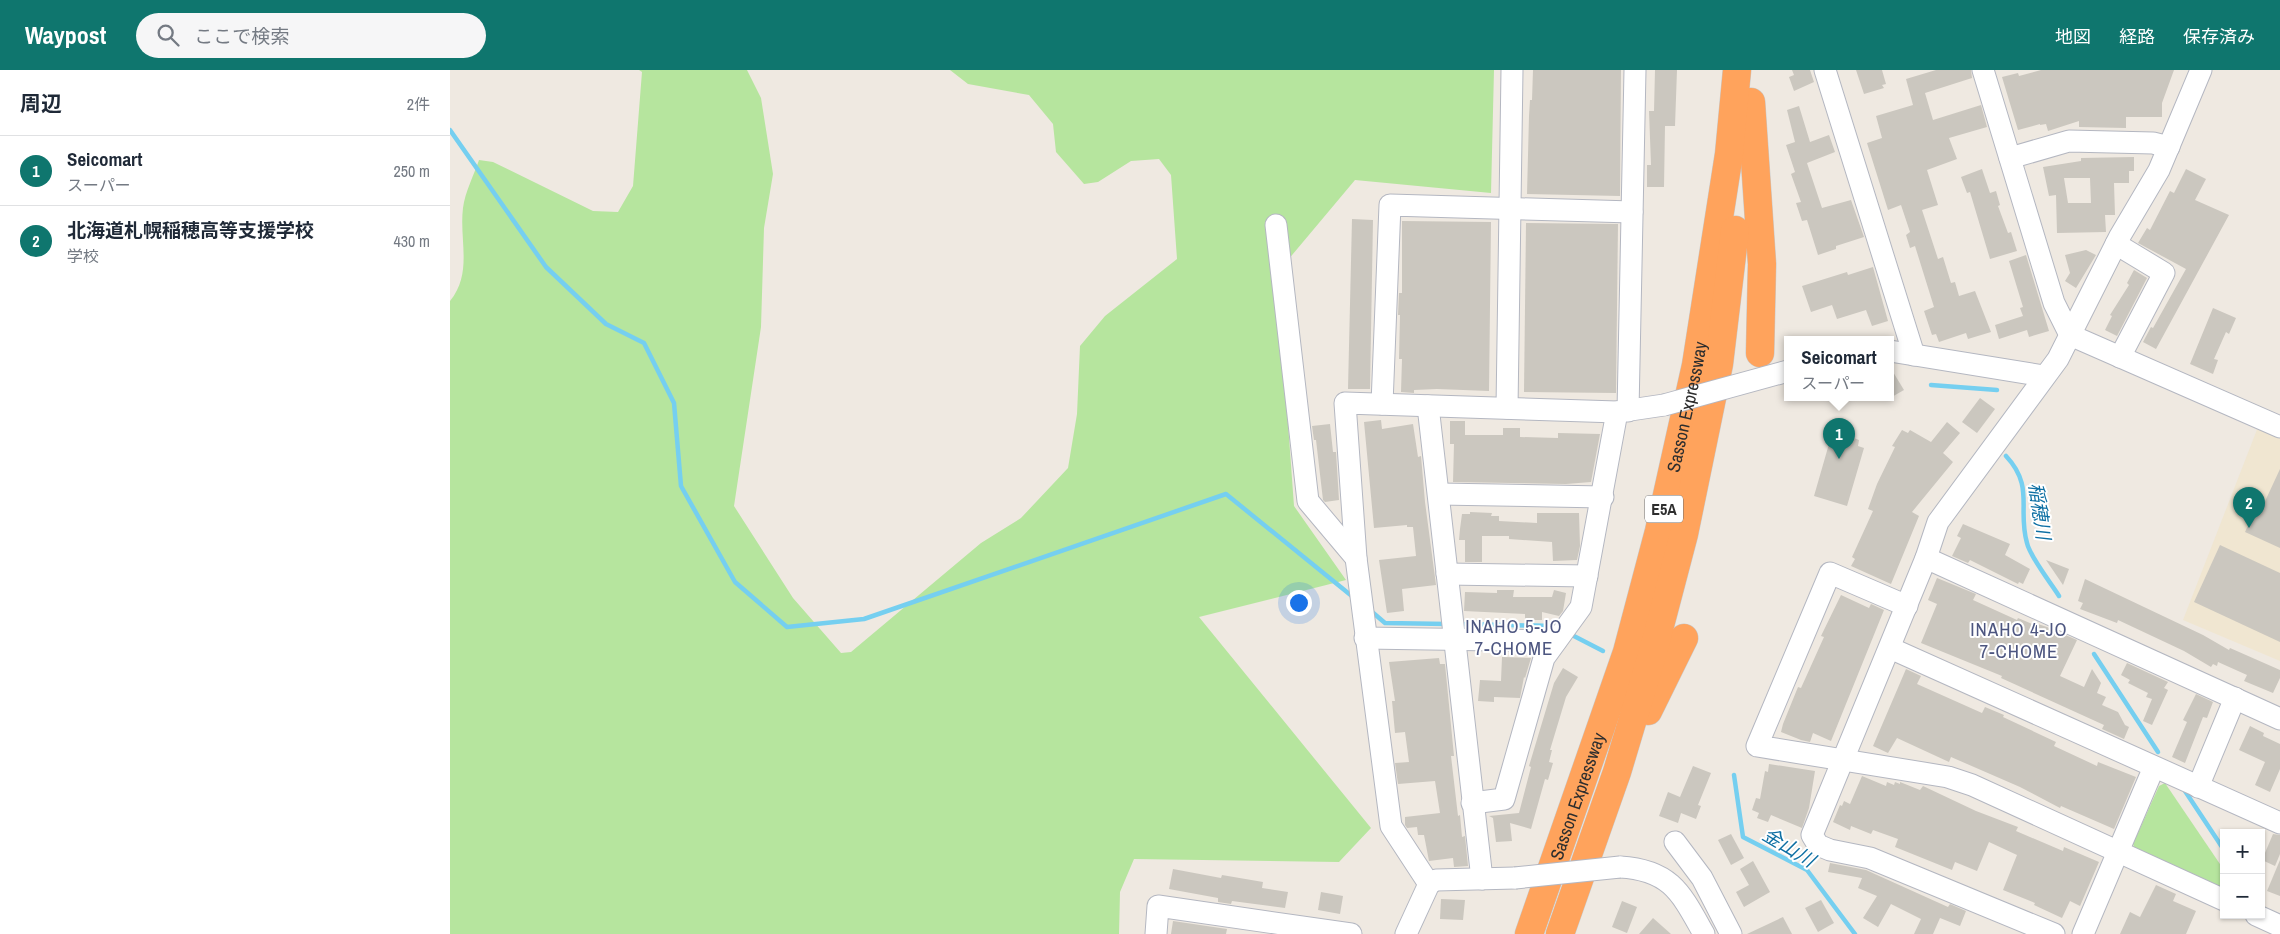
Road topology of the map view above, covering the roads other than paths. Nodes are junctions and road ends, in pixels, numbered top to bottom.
1 (1512, 70) edge
2 (1635, 70) edge
3 (1737, 70) edge
4 (1754, 70) edge
5 (1824, 70) edge
6 (1983, 70) edge
7 (2201, 70) edge
8 (1751, 102) junction
9 (2169, 147) junction
10 (2010, 158) junction
11 (1510, 210) junction
12 (1632, 212) junction
13 (1276, 225) dead end
14 (2116, 244) junction
15 (2070, 335) junction
16 (1894, 352) edge
17 (1760, 354) dead end
18 (1914, 355) junction
19 (2120, 357) junction
20 (1784, 372) edge
21 (2044, 376) junction
22 (1382, 404) junction
23 (1428, 406) junction
24 (1507, 408) junction
25 (1622, 411) junction
26 (2280, 427) edge
27 (1438, 494) junction
28 (1603, 497) junction
29 (1356, 558) junction
30 (1926, 558) junction
31 (1447, 574) junction
32 (1588, 576) junction
33 (1907, 606) junction
34 (1364, 629) junction
35 (1454, 629) junction
36 (1561, 634) junction
37 (1684, 638) dead end
38 (1890, 648) junction
39 (2234, 698) junction
40 (2280, 719) edge
41 (1844, 762) junction
42 (2154, 767) junction
43 (1617, 772) junction
44 (2198, 787) junction
45 (1472, 803) junction
46 (2280, 824) edge
47 (1675, 842) dead end
48 (2118, 852) junction
49 (1482, 879) junction
50 (1429, 884) junction
51 (2220, 898) edge
52 (2265, 919) edge
53 (2280, 926) edge
54 (1156, 934) edge
55 (1351, 934) edge
56 (1406, 934) edge
57 (1529, 934) edge
58 (1560, 934) edge
59 (1704, 934) edge
60 (1731, 934) edge
61 (2054, 934) edge
62 (2083, 934) edge

1 - 11 street
2 - 12 street
3 - 57 highway, Sasson Expressway / E5A
4 - 8 highway, Sasson Expressway / E5A
5 - 18 street
6 - 10 street
7 - 9 street
8 - 17 highway
8 - 43 highway, Sasson Expressway / E5A
9 - 10 street
9 - 14 street
10 - 15 street
11 - 12 street
11 - 22 street
11 - 24 street
12 - 25 street
13 - 29 street
14 - 15 street
14 - 19 street
15 - 19 street
15 - 21 street
16 - 18 street
18 - 21 street
19 - 26 street
20 - 25 street, bridge
21 - 30 street
22 - 23 street
22 - 29 street
23 - 24 street
23 - 27 street
24 - 25 street
25 - 28 street
27 - 28 street
27 - 31 street
28 - 32 street
29 - 34 street
30 - 33 street
30 - 39 street
31 - 32 street
31 - 35 street
32 - 36 street
33 - 38 street
33 - 41 street
34 - 35 street
34 - 50 street
35 - 36 street
35 - 45 street
36 - 45 street
37 - 43 highway
38 - 41 street
38 - 42 street
39 - 40 street
39 - 44 street
41 - 48 street
41 - 61 street
42 - 44 street
42 - 48 street
43 - 58 highway, Sasson Expressway / E5A
44 - 46 street
45 - 49 street
47 - 60 street
48 - 51 street
48 - 62 street
49 - 50 street
49 - 59 street, bridge
50 - 56 street
52 - 53 street
54 - 55 street

